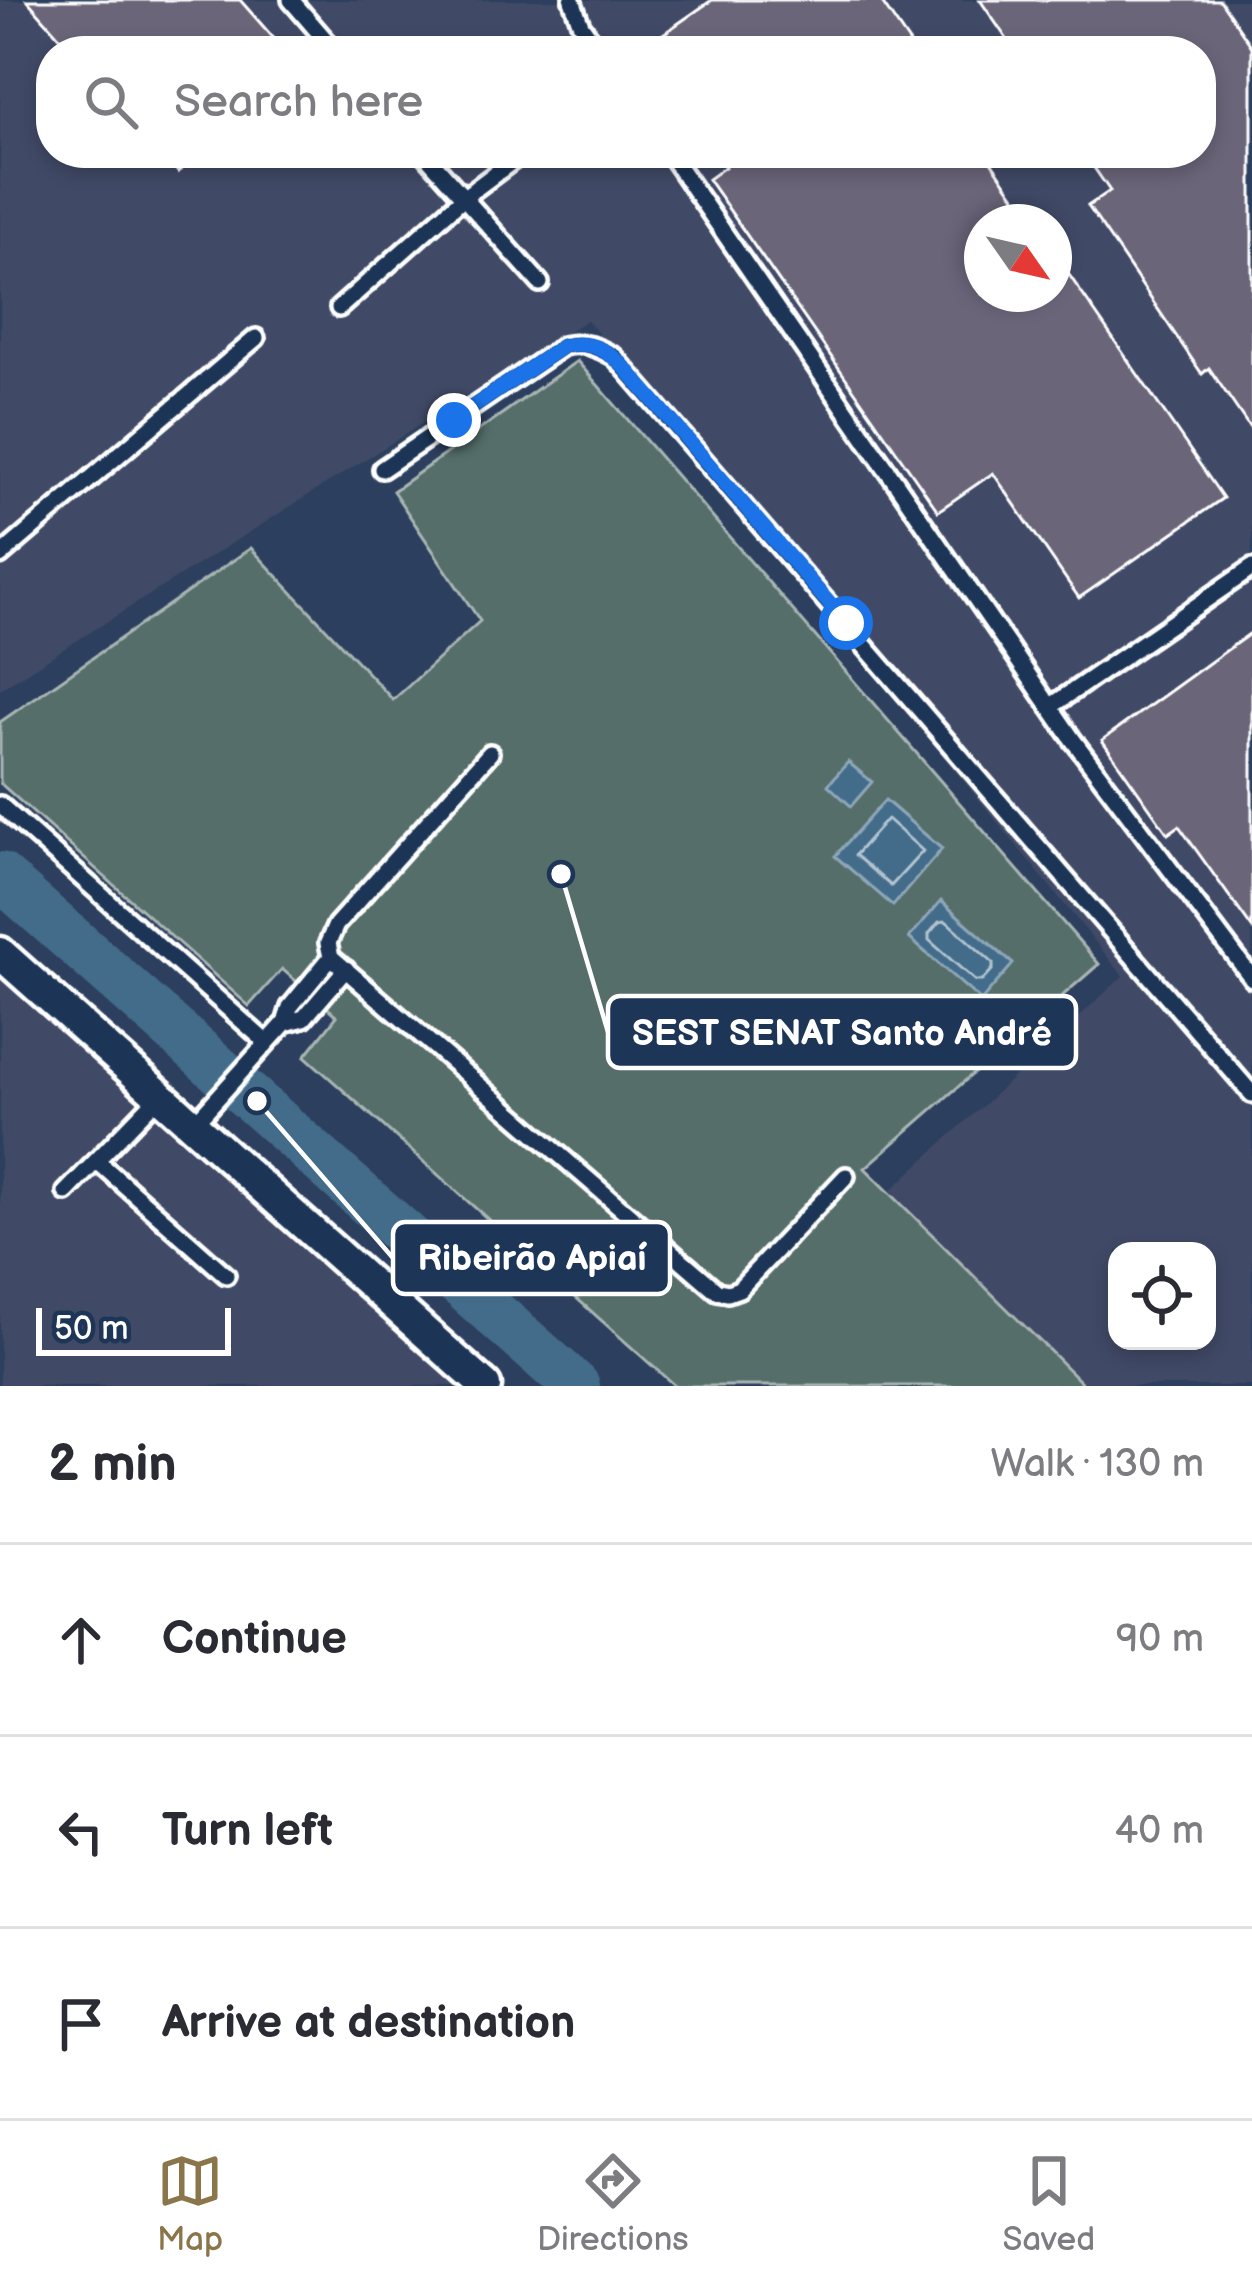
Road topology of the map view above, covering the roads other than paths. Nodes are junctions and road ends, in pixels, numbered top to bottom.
1 (291, 0) edge
2 (572, 0) edge
3 (322, 36) edge
4 (589, 36) edge
5 (437, 168) edge
6 (503, 168) edge
7 (679, 168) edge
8 (463, 198) junction
9 (540, 283) dead end
10 (339, 308) dead end
11 (256, 338) dead end
12 (382, 469) dead end
13 (0, 556) edge
14 (1252, 568) edge
15 (1050, 707) junction
16 (490, 753) dead end
17 (0, 805) edge
18 (0, 953) edge
19 (331, 957) junction
20 (346, 969) junction
21 (1252, 978) edge
22 (285, 1023) junction
23 (267, 1043) junction
24 (1252, 1094) edge
25 (160, 1096) junction
26 (203, 1114) junction
27 (97, 1161) junction
28 (846, 1176) dead end
29 (66, 1192) dead end
30 (226, 1275) dead end
31 (485, 1386) edge

1 - 3 lane
2 - 4 lane
5 - 8 lane
6 - 8 lane
7 - 15 lane
8 - 9 lane
8 - 10 lane
11 - 13 lane
12 - 24 lane
14 - 15 lane
15 - 21 lane
16 - 19 lane
17 - 23 lane
18 - 25 street
19 - 20 lane
19 - 22 lane
20 - 22 lane
20 - 28 lane
22 - 23 lane
23 - 26 lane
25 - 26 street
25 - 27 lane
26 - 31 street
27 - 29 lane
27 - 30 lane

